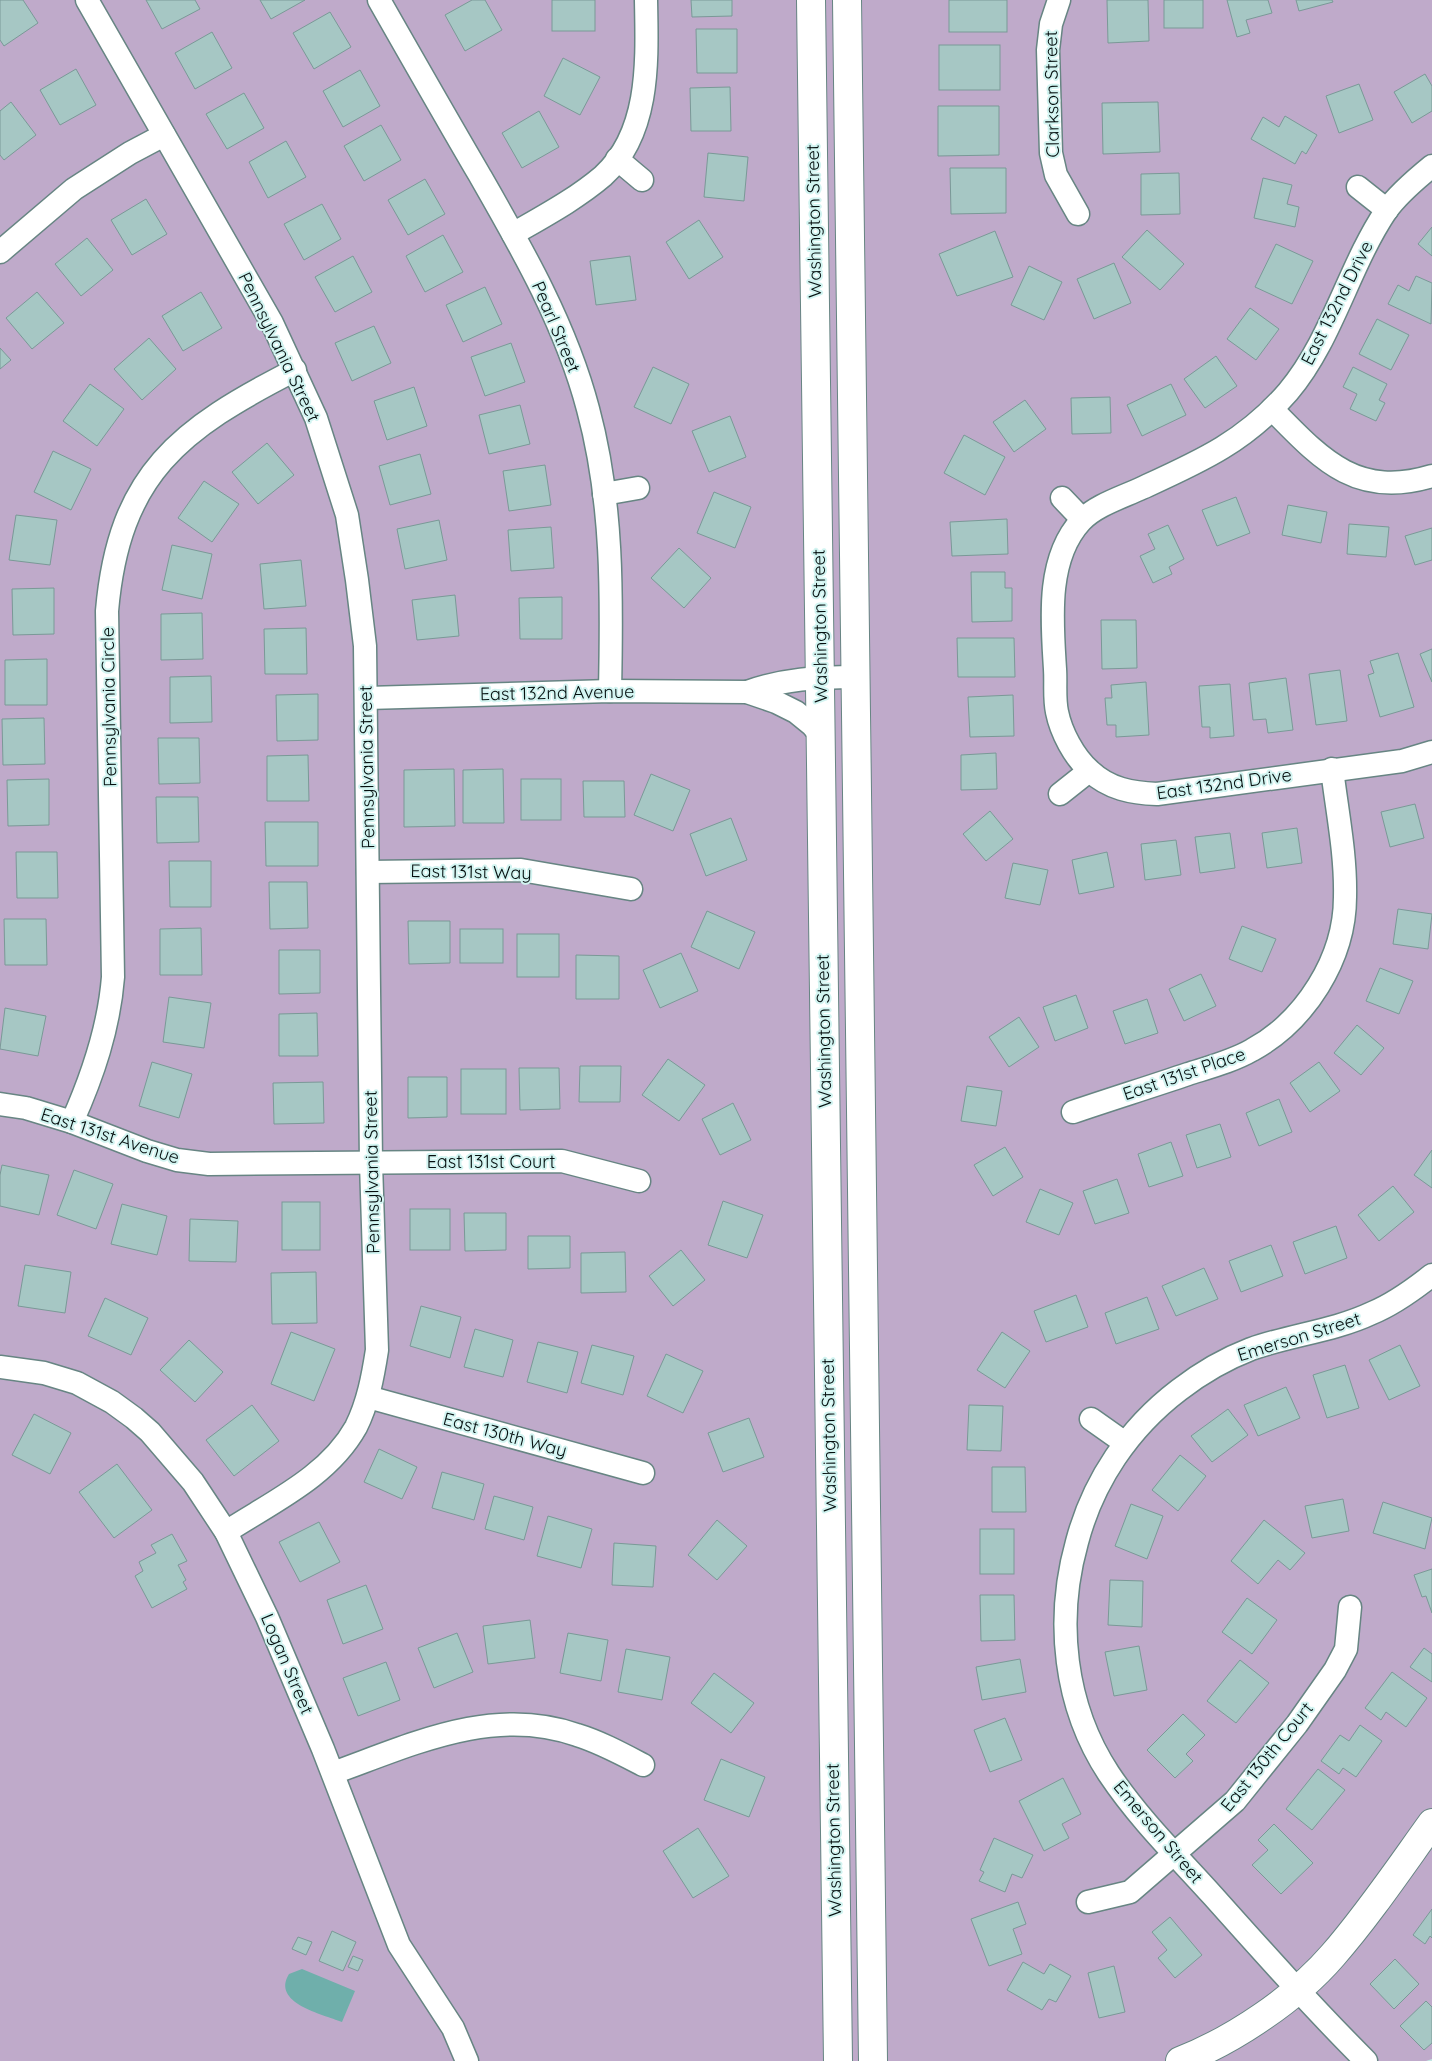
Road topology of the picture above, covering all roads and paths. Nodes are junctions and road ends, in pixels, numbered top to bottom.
1 (86, 0) edge
2 (379, 0) edge
3 (646, 0) edge
4 (811, 0) edge
5 (847, 0) edge
6 (1059, 0) edge
7 (164, 135) junction
8 (617, 159) junction
9 (1432, 166) edge
10 (642, 180) dead end
11 (1358, 187) dead end
12 (1387, 210) junction
13 (1078, 214) dead end
14 (513, 234) junction
15 (0, 252) edge
16 (295, 370) junction
17 (1272, 409) junction
18 (1432, 476) edge
19 (638, 488) dead end
20 (604, 494) junction
21 (1062, 498) dead end
22 (1082, 519) junction
23 (821, 677) junction
24 (856, 677) junction
25 (610, 691) junction
26 (747, 692) junction
27 (367, 698) junction
28 (822, 737) junction
29 (1432, 752) edge
30 (1332, 769) junction
31 (1089, 771) junction
32 (1060, 794) dead end
33 (368, 872) junction
34 (632, 889) dead end
35 (0, 1104) edge
36 (1073, 1112) dead end
37 (72, 1122) junction
38 (371, 1162) junction
39 (639, 1181) dead end
40 (1432, 1275) edge
41 (0, 1367) edge
42 (368, 1397) junction
43 (1091, 1419) dead end
44 (1125, 1443) junction
45 (642, 1473) dead end
46 (226, 1532) junction
47 (1350, 1607) dead end
48 (643, 1765) dead end
49 (332, 1773) junction
50 (1432, 1823) edge
51 (1176, 1855) junction
52 (1088, 1902) dead end
53 (1296, 1989) junction
54 (467, 2061) edge
55 (838, 2061) edge
56 (873, 2061) edge
57 (1180, 2061) edge
58 (1366, 2061) edge

1 - 7 street, Pennsylvania Street
2 - 14 street, Pearl Street
3 - 8 street
4 - 23 main road, Washington Street
5 - 24 main road, Washington Street
6 - 13 street, Clarkson Street
7 - 15 street
7 - 16 street, Pennsylvania Street
8 - 10 street
8 - 14 street
9 - 12 street, East 132nd Drive
11 - 12 street
12 - 17 street, East 132nd Drive
14 - 20 street, Pearl Street
16 - 27 street, Pennsylvania Street
16 - 37 street, Pennsylvania Circle
17 - 18 street
17 - 22 street, East 132nd Drive
19 - 20 street
20 - 25 street, Pearl Street
21 - 22 street
22 - 31 street, East 132nd Drive
23 - 24 street, East 132nd Avenue
23 - 26 street, East 132nd Avenue
23 - 28 main road, Washington Street
24 - 56 main road, Washington Street
25 - 26 street, East 132nd Avenue
25 - 27 street, East 132nd Avenue
26 - 28 street, East 132nd Avenue
27 - 33 street, Pennsylvania Street
28 - 55 main road, Washington Street
29 - 30 street
30 - 31 street, East 132nd Drive
30 - 36 street, East 131st Place
31 - 32 street
33 - 34 street, East 131st Way
33 - 38 street, Pennsylvania Street
35 - 37 street, East 131st Avenue
37 - 38 street, East 131st Avenue
38 - 39 street, East 131st Court
38 - 42 street, Pennsylvania Street
40 - 44 street, Emerson Street
41 - 46 street, Logan Street
42 - 45 street, East 130th Way
42 - 46 street, Pennsylvania Street
43 - 44 street
44 - 51 street, Emerson Street
46 - 49 street, Logan Street
47 - 51 street, East 130th Court
48 - 49 street
49 - 54 street, Logan Street
50 - 53 main road
51 - 52 street, East 130th Court
51 - 53 street, Emerson Street
53 - 57 main road
53 - 58 street, Emerson Street

